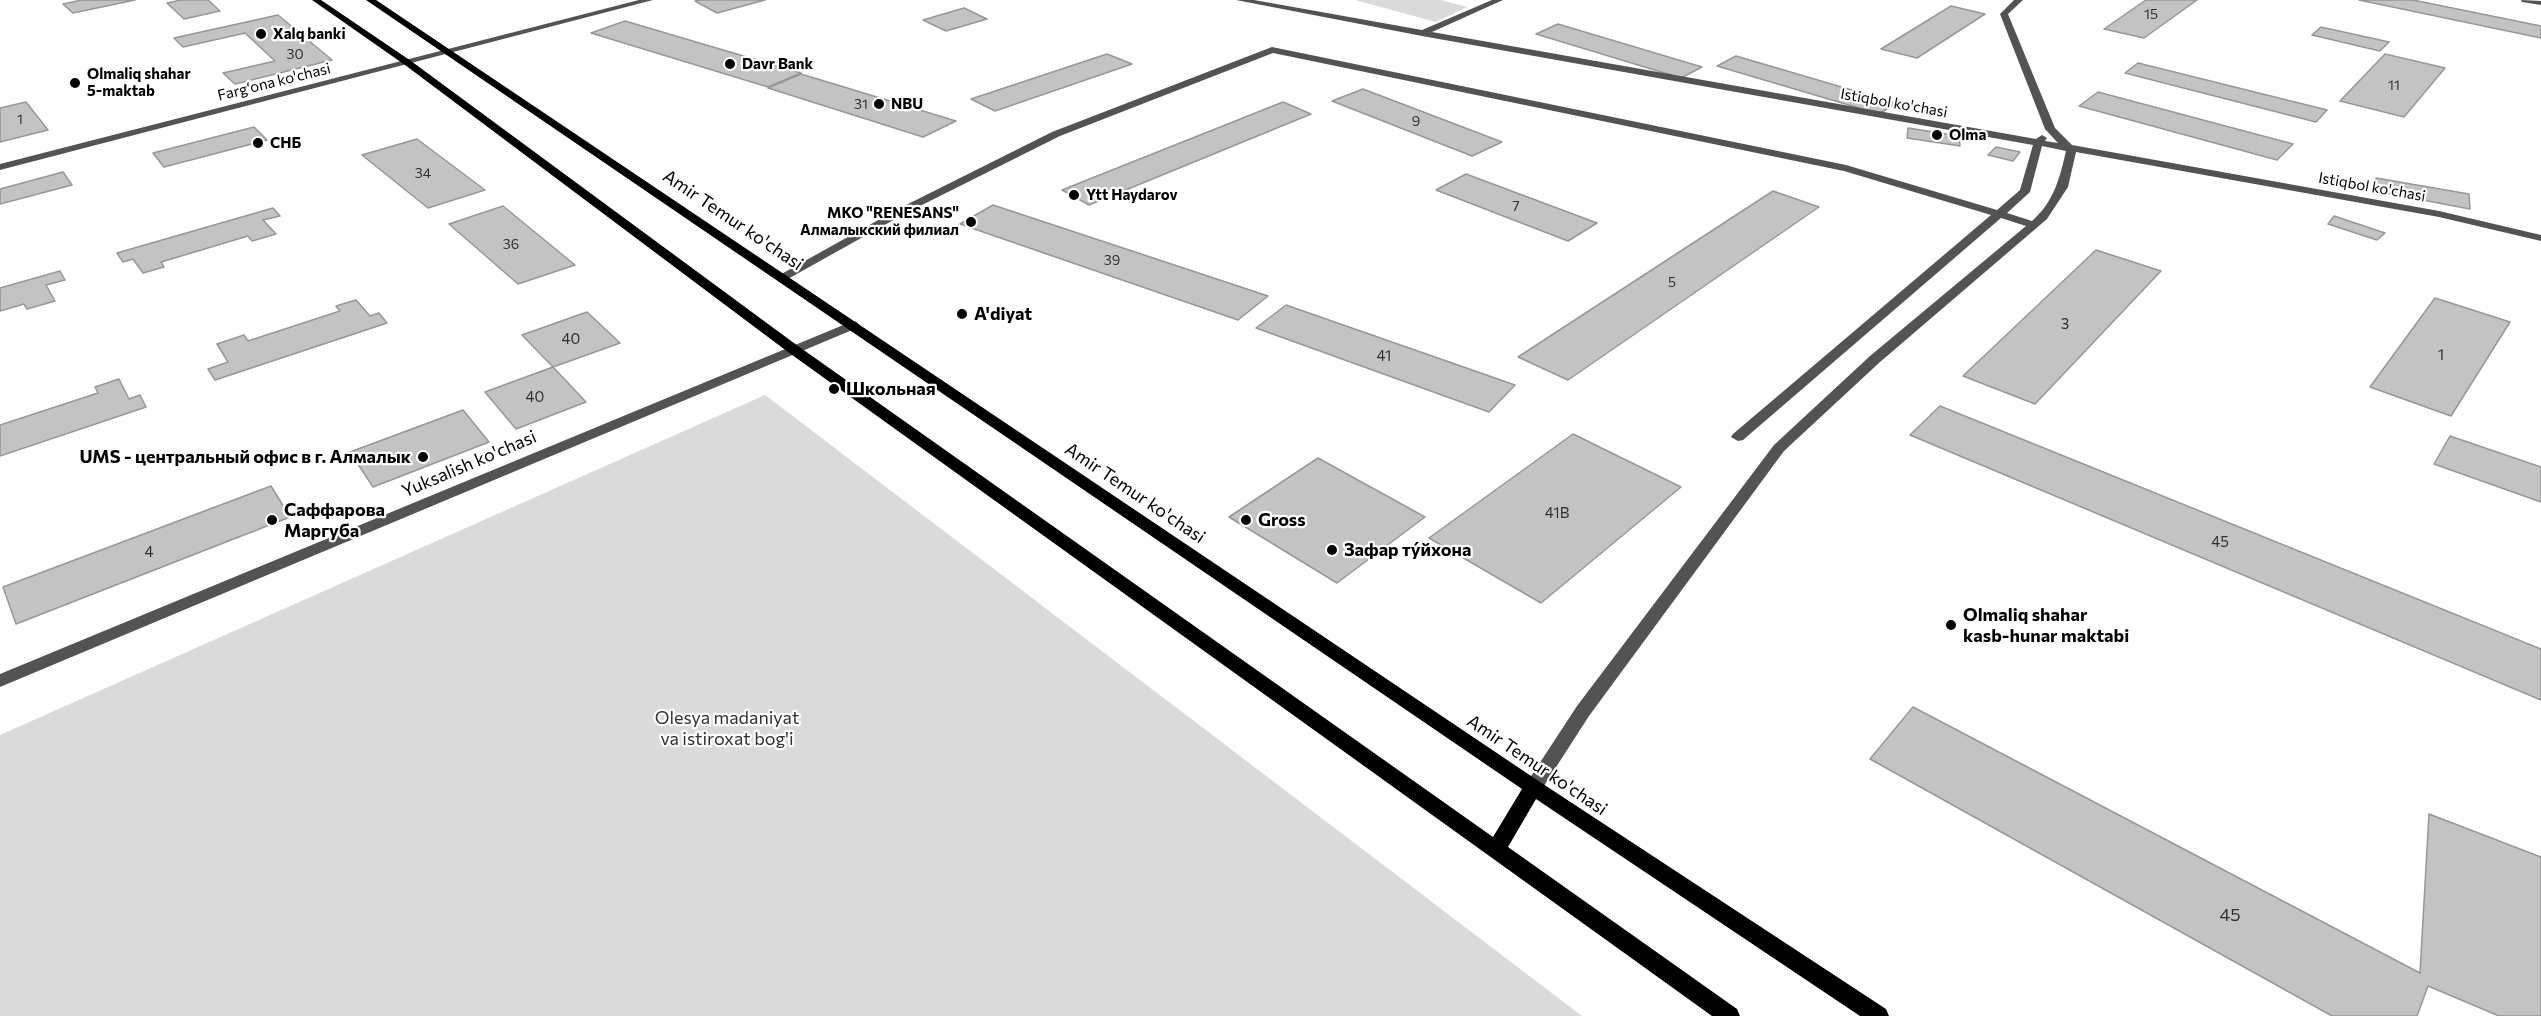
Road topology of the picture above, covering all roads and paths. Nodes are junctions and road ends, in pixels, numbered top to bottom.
1 (316, 0) edge
2 (370, 0) edge
3 (649, 0) edge
4 (1240, 0) edge
5 (1500, 0) edge
6 (2004, 0) edge
7 (2525, 0) edge
8 (2017, 1) edge
9 (2541, 3) edge
10 (1421, 33) junction
11 (450, 52) junction
12 (408, 63) junction
13 (2050, 129) junction
14 (2037, 144) junction
15 (2071, 150) junction
16 (0, 167) edge
17 (1999, 214) junction
18 (2034, 225) junction
19 (2541, 238) edge
20 (782, 277) junction
21 (853, 325) junction
22 (793, 350) junction
23 (1738, 437) dead end
24 (0, 681) edge
25 (1533, 787) junction
26 (1496, 850) junction
27 (1729, 1016) edge
28 (1878, 1016) edge

1 - 12 main road
2 - 11 main road, Amir Temur ko'chasi
3 - 11 street
4 - 10 street, Istiqbol ko'chasi
5 - 10 street
6 - 8 street
7 - 9 street
8 - 13 street
10 - 14 street, Istiqbol ko'chasi
11 - 12 street, Farg‘ona ko'chasi
11 - 20 main road, Amir Temur ko'chasi
12 - 16 street, Farg‘ona ko'chasi
12 - 22 main road
13 - 14 street
13 - 15 street
14 - 15 street, Istiqbol ko'chasi
14 - 17 street
15 - 18 street
15 - 19 street, Istiqbol ko'chasi
17 - 18 street
17 - 20 street
17 - 23 street
18 - 25 street
20 - 21 main road, Amir Temur ko'chasi
21 - 22 street, Yuksalish ko'chasi
21 - 25 main road, Amir Temur ko'chasi
22 - 24 street, Yuksalish ko'chasi
22 - 26 main road
25 - 26 main road
25 - 28 main road, Amir Temur ko'chasi
26 - 27 main road

